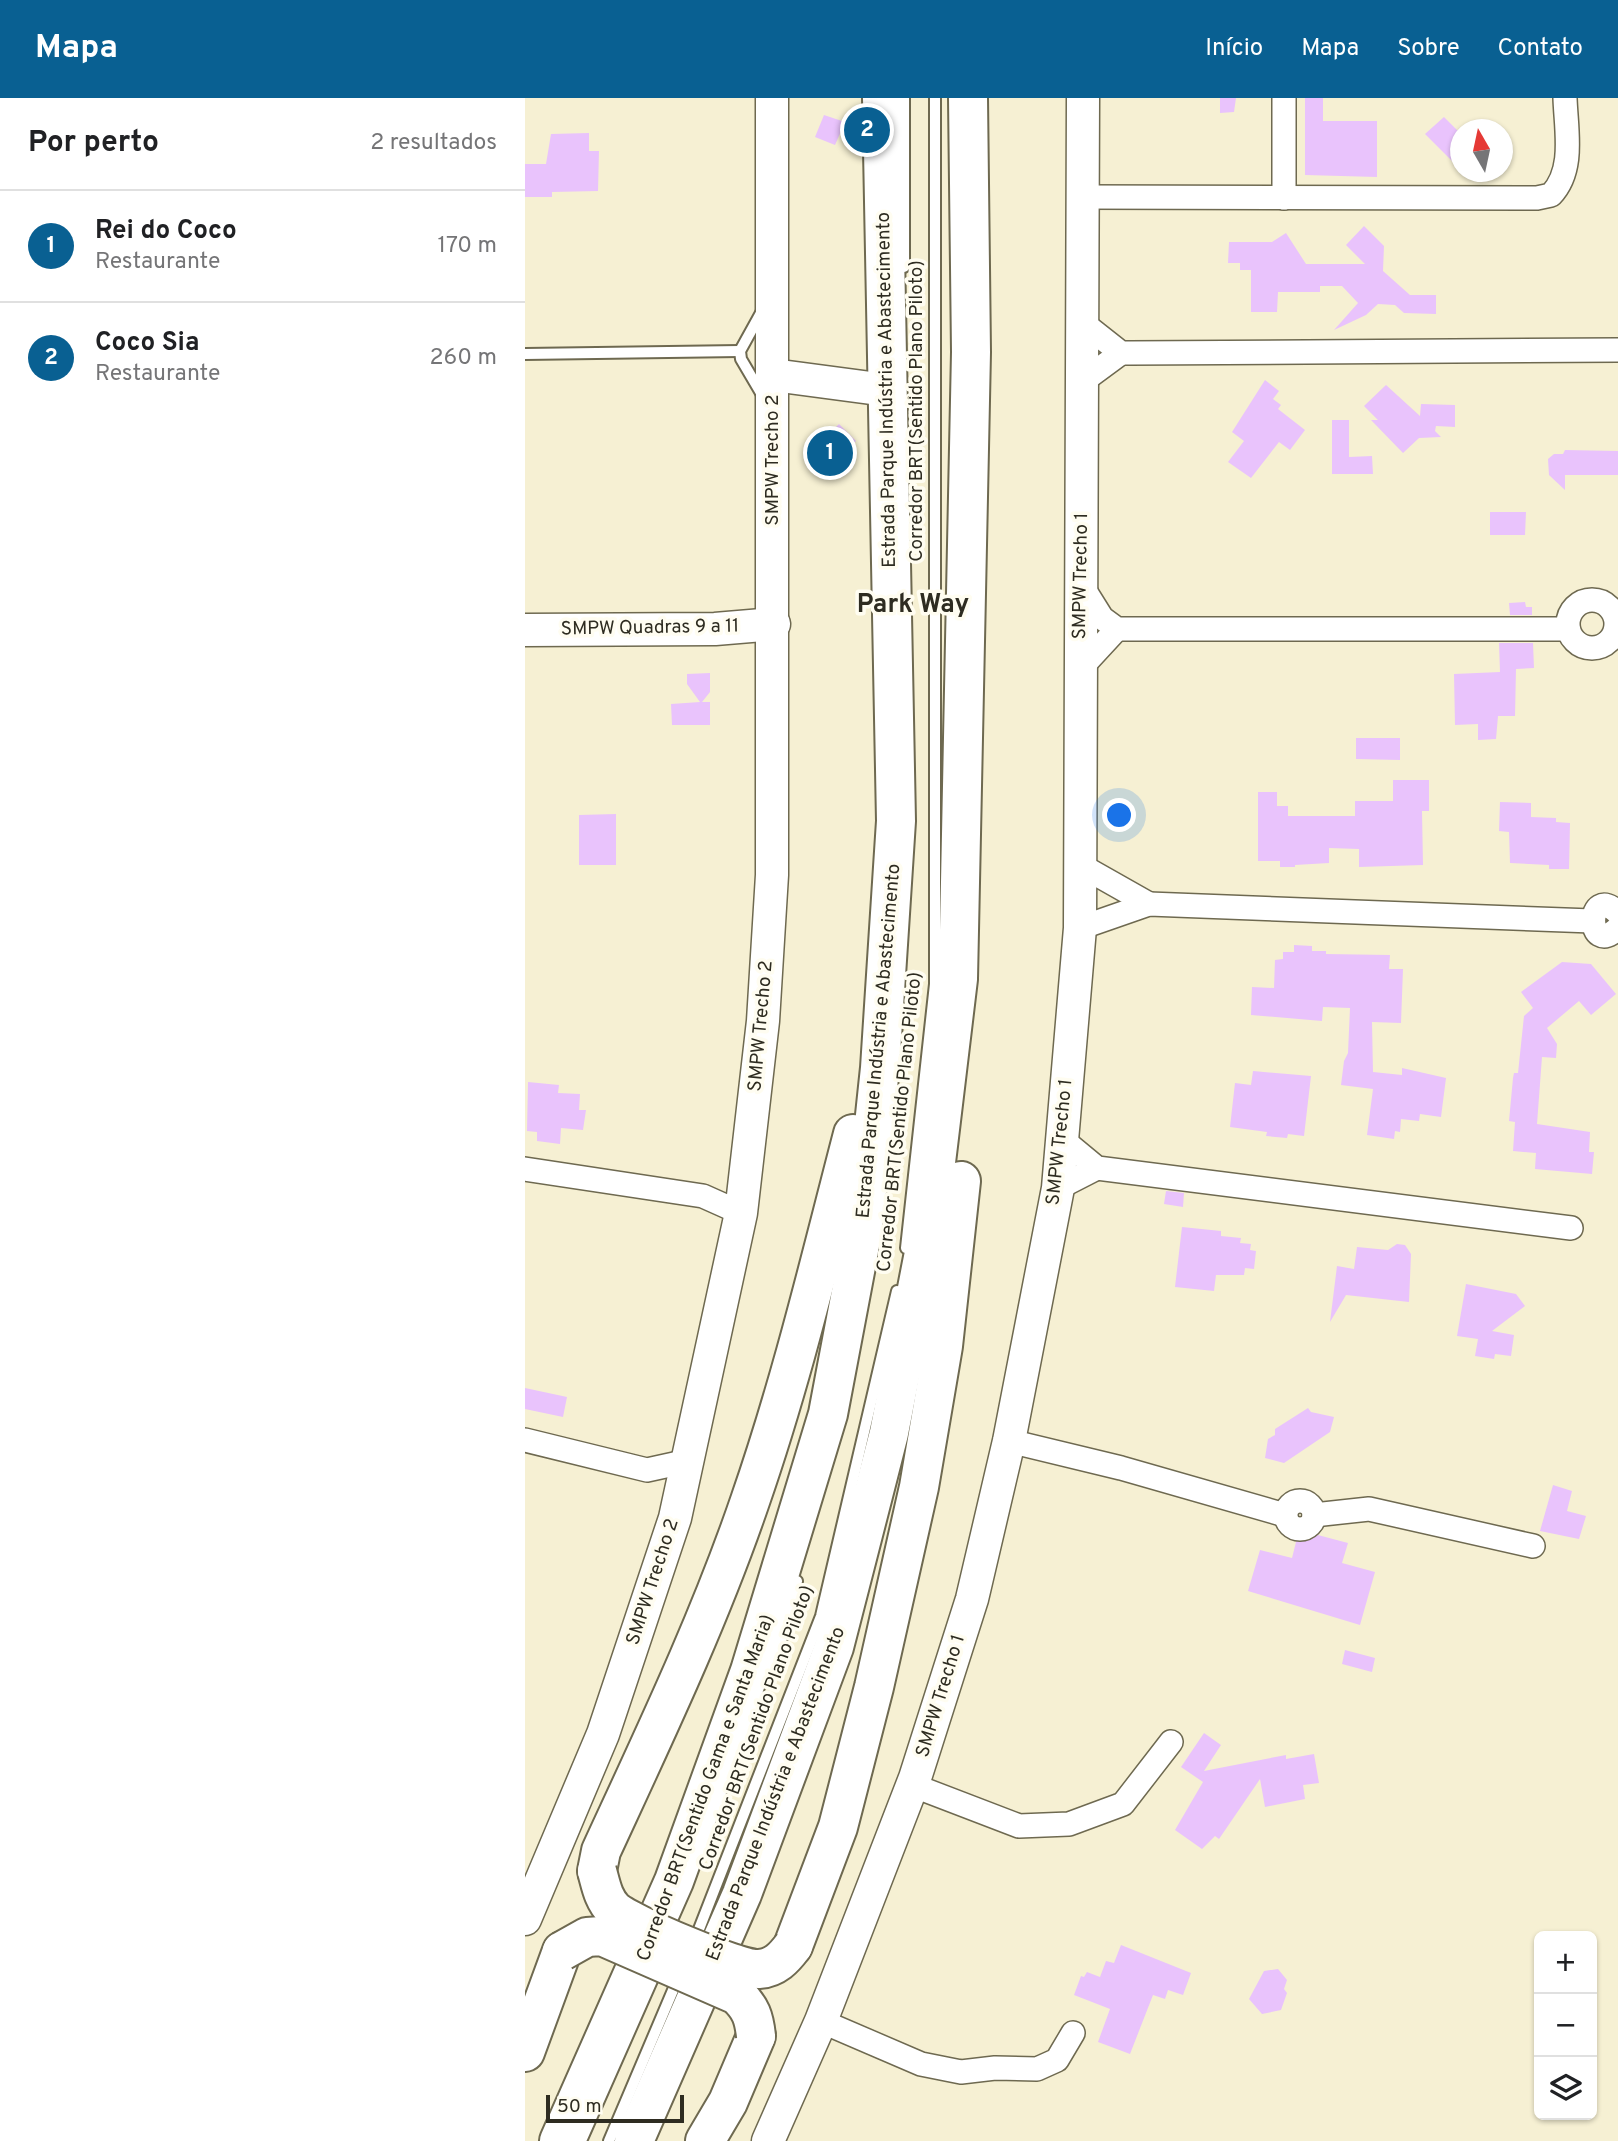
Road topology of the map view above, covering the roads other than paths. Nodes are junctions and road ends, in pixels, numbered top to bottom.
1 (882, 98) edge
2 (904, 98) edge
3 (935, 98) edge
4 (968, 98) edge
5 (1083, 98) edge
6 (1285, 98) edge
7 (1565, 98) edge
8 (769, 99) edge
9 (1084, 197) junction
10 (1285, 198) junction
11 (772, 273) junction
12 (905, 285) dead end
13 (1083, 323) junction
14 (1618, 350) edge
15 (740, 351) junction
16 (1121, 352) junction
17 (525, 354) edge
18 (773, 375) junction
19 (1083, 381) junction
20 (886, 390) junction
21 (773, 420) junction
22 (1081, 583) junction
23 (774, 624) junction
24 (1117, 629) junction
25 (1568, 629) dead end
26 (525, 630) edge
27 (1080, 669) junction
28 (908, 768) dead end
29 (907, 852) dead end
30 (1080, 865) junction
31 (1149, 904) junction
32 (1618, 913) edge
33 (1592, 921) junction
34 (1618, 928) edge
35 (1080, 929) junction
36 (958, 979) junction
37 (880, 1068) junction
38 (886, 1136) dead end
39 (1062, 1139) junction
40 (525, 1168) edge
41 (1097, 1168) junction
42 (745, 1180) junction
43 (1058, 1188) junction
44 (703, 1196) junction
45 (741, 1213) junction
46 (1571, 1228) dead end
47 (905, 1259) dead end
48 (899, 1285) dead end
49 (525, 1440) edge
50 (1009, 1441) junction
51 (829, 1454) dead end
52 (688, 1461) junction
53 (647, 1470) junction
54 (680, 1499) junction
55 (1532, 1546) dead end
56 (800, 1570) dead end
57 (765, 1685) dead end
58 (1171, 1742) dead end
59 (912, 1785) junction
60 (535, 1874) edge
61 (527, 1909) edge
62 (676, 1923) dead end
63 (821, 2021) junction
64 (1073, 2033) dead end
65 (525, 2052) edge
66 (559, 2141) edge
67 (581, 2141) edge
68 (608, 2141) edge
69 (634, 2141) edge
70 (705, 2141) edge
71 (768, 2141) edge

1 - 20 highway, Estrada Parque Indústria e Abastecimento
2 - 12 lane
3 - 47 lane, Corredor BRT(Sentido Plano Piloto)
4 - 36 highway, Estrada Parque Indústria e Abastecimento
5 - 9 street, SMPW Trecho 1
6 - 10 street
7 - 10 street
8 - 11 street, SMPW Trecho 2
9 - 10 street
9 - 13 street, SMPW Trecho 1
11 - 15 lane
11 - 18 street, SMPW Trecho 2
13 - 16 street
13 - 19 street, SMPW Trecho 1
14 - 16 street
15 - 17 lane
15 - 21 lane
16 - 19 street
18 - 20 street
18 - 21 street, SMPW Trecho 2
19 - 22 street, SMPW Trecho 1
20 - 37 highway, Estrada Parque Indústria e Abastecimento
21 - 23 street, SMPW Trecho 2
22 - 24 street
22 - 27 street, SMPW Trecho 1
23 - 26 street, SMPW Quadras 9 a 11
23 - 42 street, SMPW Trecho 2
24 - 25 street
24 - 27 street
27 - 30 street, SMPW Trecho 1
28 - 29 lane
30 - 31 street
30 - 35 street, SMPW Trecho 1
31 - 33 street
31 - 35 street
32 - 33 street
33 - 34 street
35 - 39 street, SMPW Trecho 1
36 - 37 highway, bridge
36 - 69 highway, Estrada Parque Indústria e Abastecimento
37 - 66 highway, Estrada Parque Indústria e Abastecimento
38 - 51 lane
39 - 41 street
39 - 43 street, SMPW Trecho 1
40 - 44 street
41 - 43 street
41 - 46 street
42 - 44 street
42 - 45 street, SMPW Trecho 2
43 - 50 street, SMPW Trecho 1
44 - 45 street
45 - 52 street, SMPW Trecho 2
48 - 68 lane, Corredor BRT(Sentido Plano Piloto)
49 - 53 street
50 - 55 street
50 - 59 street, SMPW Trecho 1
52 - 53 street
52 - 54 street, SMPW Trecho 2
53 - 54 street
54 - 60 street, SMPW Trecho 2
56 - 57 lane, Corredor BRT(Sentido Gama e Santa Maria)
58 - 59 street
59 - 63 street, SMPW Trecho 1
60 - 61 street, SMPW Trecho 2
62 - 67 lane, Corredor BRT(Sentido Gama e Santa Maria)
63 - 64 street
63 - 71 street, SMPW Trecho 1
65 - 70 highway, bridge

